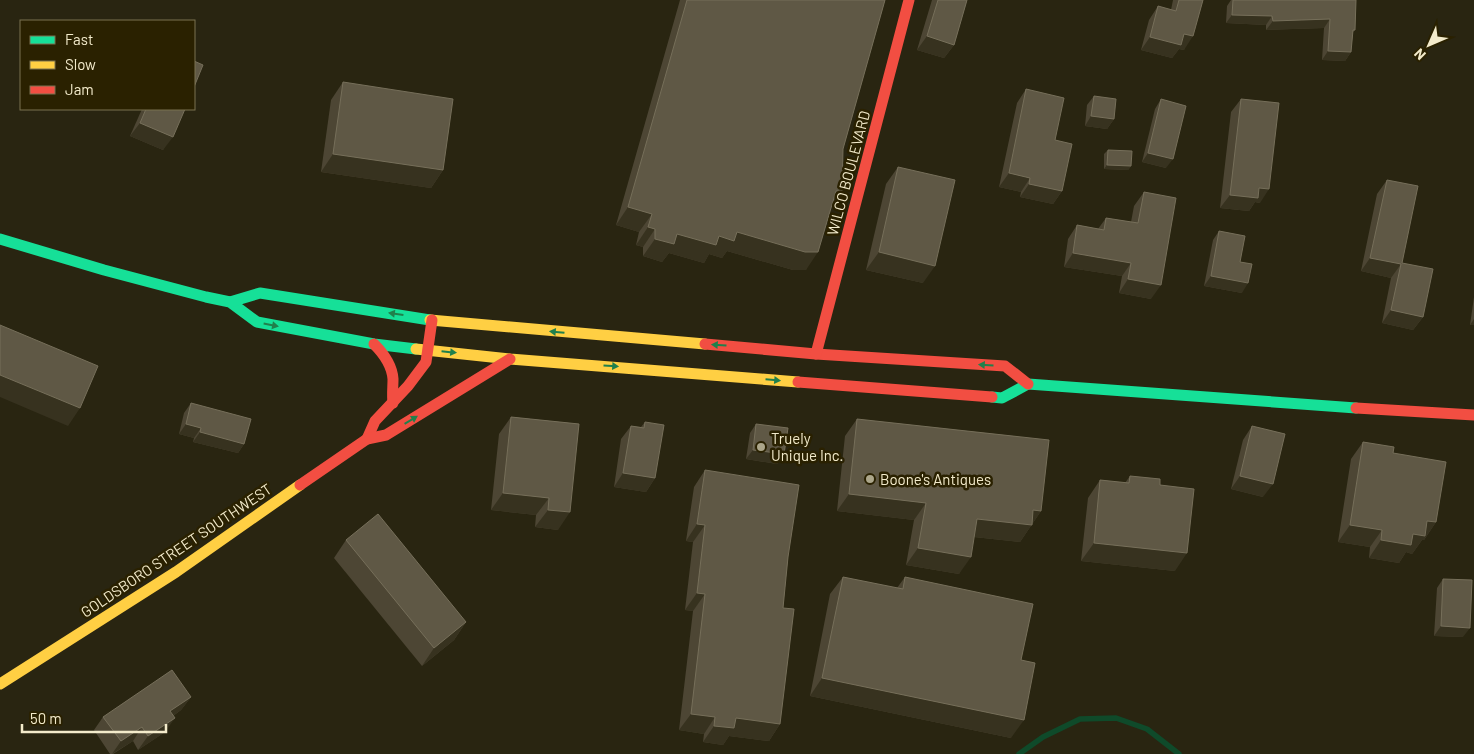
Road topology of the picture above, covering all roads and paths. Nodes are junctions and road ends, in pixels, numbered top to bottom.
1 (909, 0) edge
2 (0, 239) edge
3 (230, 302) junction
4 (432, 320) junction
5 (374, 344) junction
6 (428, 350) junction
7 (816, 354) junction
8 (510, 359) junction
9 (1028, 384) junction
10 (393, 403) junction
11 (1474, 415) edge
12 (367, 439) junction
13 (0, 684) edge

1 - 7 main road, WILCO BOULEVARD
2 - 3 main road
4 -> 3 main road
3 -> 5 main road
4 - 6 main road, GOLDSBORO STREET SOUTHWEST
7 -> 4 main road
5 - 6 main road
5 - 10 main road
6 -> 8 main road
6 - 10 main road, GOLDSBORO STREET SOUTHWEST
9 -> 7 main road
8 -> 9 main road
12 -> 8 main road, GOLDSBORO STREET SOUTHWEST
9 - 11 main road
10 - 12 main road, GOLDSBORO STREET SOUTHWEST
12 - 13 main road, GOLDSBORO STREET SOUTHWEST

